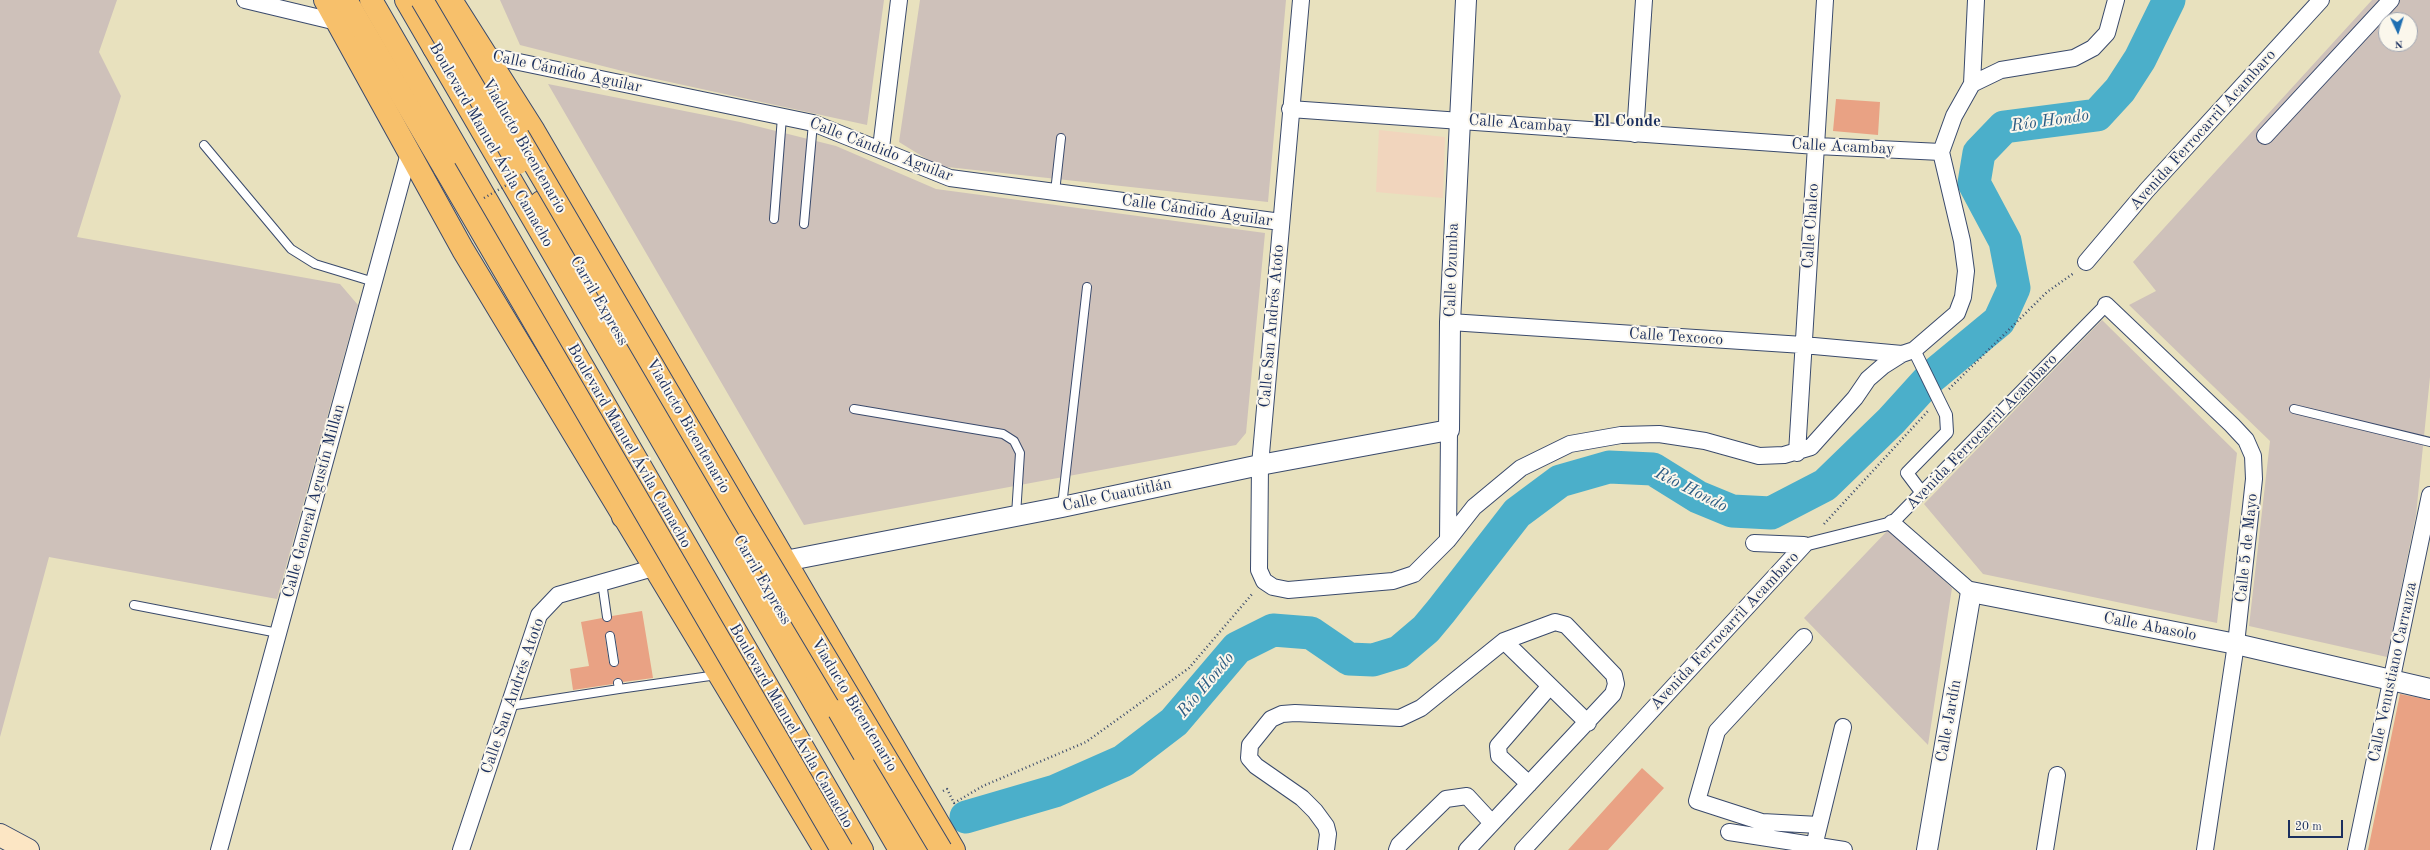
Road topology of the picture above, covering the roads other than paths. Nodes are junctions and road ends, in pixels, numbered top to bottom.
1 (245, 0) edge
2 (325, 0) edge
3 (346, 0) edge
4 (372, 0) edge
5 (406, 0) edge
6 (422, 0) edge
7 (426, 0) edge
8 (439, 0) edge
9 (452, 0) edge
10 (899, 0) edge
11 (1301, 0) edge
12 (1466, 0) edge
13 (1644, 0) edge
14 (1825, 0) edge
15 (1976, 0) edge
16 (2116, 0) edge
17 (2321, 0) edge
18 (2391, 0) edge
19 (338, 22) junction
20 (434, 48) junction
21 (485, 54) junction
22 (1972, 84) junction
23 (1290, 109) junction
24 (782, 117) junction
25 (1458, 120) junction
26 (813, 123) junction
27 (1635, 134) junction
28 (2265, 136) dead end
29 (1061, 138) dead end
30 (204, 145) dead end
31 (1817, 146) junction
32 (881, 148) junction
33 (1941, 152) junction
34 (409, 153) junction
35 (1056, 192) junction
36 (774, 219) dead end
37 (1281, 222) junction
38 (804, 224) dead end
39 (2086, 262) dead end
40 (374, 282) junction
41 (1087, 287) dead end
42 (2106, 305) joint
43 (1450, 322) junction
44 (1803, 345) junction
45 (1911, 355) junction
46 (854, 408) dead end
47 (2294, 409) dead end
48 (613, 419) junction
49 (1449, 430) junction
50 (2430, 442) edge
51 (1797, 453) junction
52 (1260, 465) junction
53 (1922, 493) junction
54 (2430, 495) edge
55 (1062, 507) junction
56 (1016, 516) junction
57 (622, 517) junction
58 (1892, 524) junction
59 (1448, 540) junction
60 (1754, 543) dead end
61 (1804, 545) junction
62 (785, 561) junction
63 (653, 568) junction
64 (602, 582) junction
65 (1971, 592) junction
66 (134, 605) dead end
67 (607, 617) dead end
68 (278, 633) junction
69 (610, 636) dead end
70 (1804, 637) dead end
71 (1504, 640) junction
72 (2236, 644) junction
73 (614, 662) dead end
74 (718, 675) junction
75 (2391, 680) junction
76 (1550, 686) junction
77 (2430, 689) edge
78 (815, 703) junction
79 (509, 706) junction
80 (1588, 723) junction
81 (1843, 727) dead end
82 (2057, 775) dead end
83 (1530, 784) junction
84 (918, 788) junction
85 (1492, 823) junction
86 (1819, 825) junction
87 (1729, 832) dead end
88 (3, 841) edge
89 (1814, 846) junction
90 (28, 850) edge
91 (219, 850) edge
92 (461, 850) edge
93 (825, 850) edge
94 (842, 850) edge
95 (862, 850) edge
96 (900, 850) edge
97 (920, 850) edge
98 (941, 850) edge
99 (954, 850) edge
100 (1326, 850) edge
101 (1397, 850) edge
102 (1467, 850) edge
103 (1523, 850) edge
104 (1844, 850) edge
105 (1927, 850) edge
106 (2045, 850) edge
107 (2204, 850) edge
108 (2356, 850) edge

1 - 19 street
2 - 19 main road
3 - 94 main road, bridge
4 - 48 main road, Boulevard Manuel Ávila Camacho
5 - 20 main road, Boulevard Manuel Ávila Camacho
6 - 97 main road, Carril Express, bridge
7 - 20 main road
8 - 98 main road, Viaducto Bicentenario, bridge
9 - 21 main road
10 - 32 street
11 - 23 street, Calle San Andrés Atoto
12 - 25 street, Calle Ozumba
13 - 27 street
14 - 31 street, Calle Chalco
15 - 22 street
16 - 22 street
17 - 39 street, Avenida Ferrocarril Acambaro
18 - 28 street
19 - 34 main road
20 - 78 main road, Boulevard Manuel Ávila Camacho
21 - 24 street, Calle Cándido Aguilar
21 - 62 main road
22 - 33 street
23 - 25 street, Calle Acambay
23 - 37 street, Calle San Andrés Atoto
24 - 26 street, Calle Cándido Aguilar
24 - 36 lane
25 - 27 street, Calle Acambay
25 - 43 street, Calle Ozumba
26 - 32 street, Calle Cándido Aguilar
26 - 38 lane
27 - 31 street, Calle Acambay
29 - 35 lane
30 - 40 lane
31 - 33 street, Calle Acambay
31 - 44 street, Calle Chalco
32 - 35 street, Calle Cándido Aguilar
33 - 45 street
34 - 40 street, Calle General Agustín Millan
34 - 57 main road
35 - 37 street, Calle Cándido Aguilar
37 - 52 street, Calle San Andrés Atoto
40 - 68 street, Calle General Agustín Millan
41 - 55 lane
42 - 53 street, Avenida Ferrocarril Acambaro
42 - 72 street, Calle 5 de Mayo
43 - 44 street, Calle Texcoco
43 - 49 street, Calle Ozumba
44 - 45 street, Calle Texcoco
44 - 51 street, Calle Chalco
45 - 51 street
45 - 53 street
46 - 56 lane
47 - 50 lane
48 - 57 main road
48 - 95 main road, Boulevard Manuel Ávila Camacho
49 - 52 street, Calle Cuautitlán
49 - 59 street, Calle Ozumba
51 - 59 street
52 - 55 street, Calle Cuautitlán
52 - 59 street, Calle San Andrés Atoto
53 - 58 street, Avenida Ferrocarril Acambaro
54 - 75 street, Calle Venustiano Carranza
55 - 56 street, Calle Cuautitlán
56 - 62 street, Calle Cuautitlán
57 - 63 main road
58 - 61 street, Avenida Ferrocarril Acambaro
58 - 65 street, Calle Abasolo
60 - 61 street
61 - 103 street, Avenida Ferrocarril Acambaro
62 - 84 main road
63 - 64 street, Calle San Andrés Atoto
63 - 74 main road
64 - 67 lane
64 - 79 street, Calle San Andrés Atoto
65 - 72 street, Calle Abasolo
65 - 105 street, Calle Jardín
66 - 68 lane
68 - 91 street, Calle General Agustín Millan
69 - 73 lane
70 - 86 street
71 - 76 street
71 - 80 street
71 - 100 street
72 - 75 street, Calle Abasolo
72 - 107 street, Calle 5 de Mayo
74 - 79 lane
74 - 93 main road
75 - 77 street, Calle Abasolo
75 - 108 street, Calle Venustiano Carranza
76 - 80 street
76 - 83 street
78 - 84 main road
78 - 96 main road, Boulevard Manuel Ávila Camacho
79 - 92 street, Calle San Andrés Atoto
80 - 83 street
81 - 86 street
82 - 106 street
83 - 85 street
84 - 99 main road
85 - 101 street
85 - 102 street
86 - 89 street
87 - 89 street
88 - 90 main road
89 - 104 street

